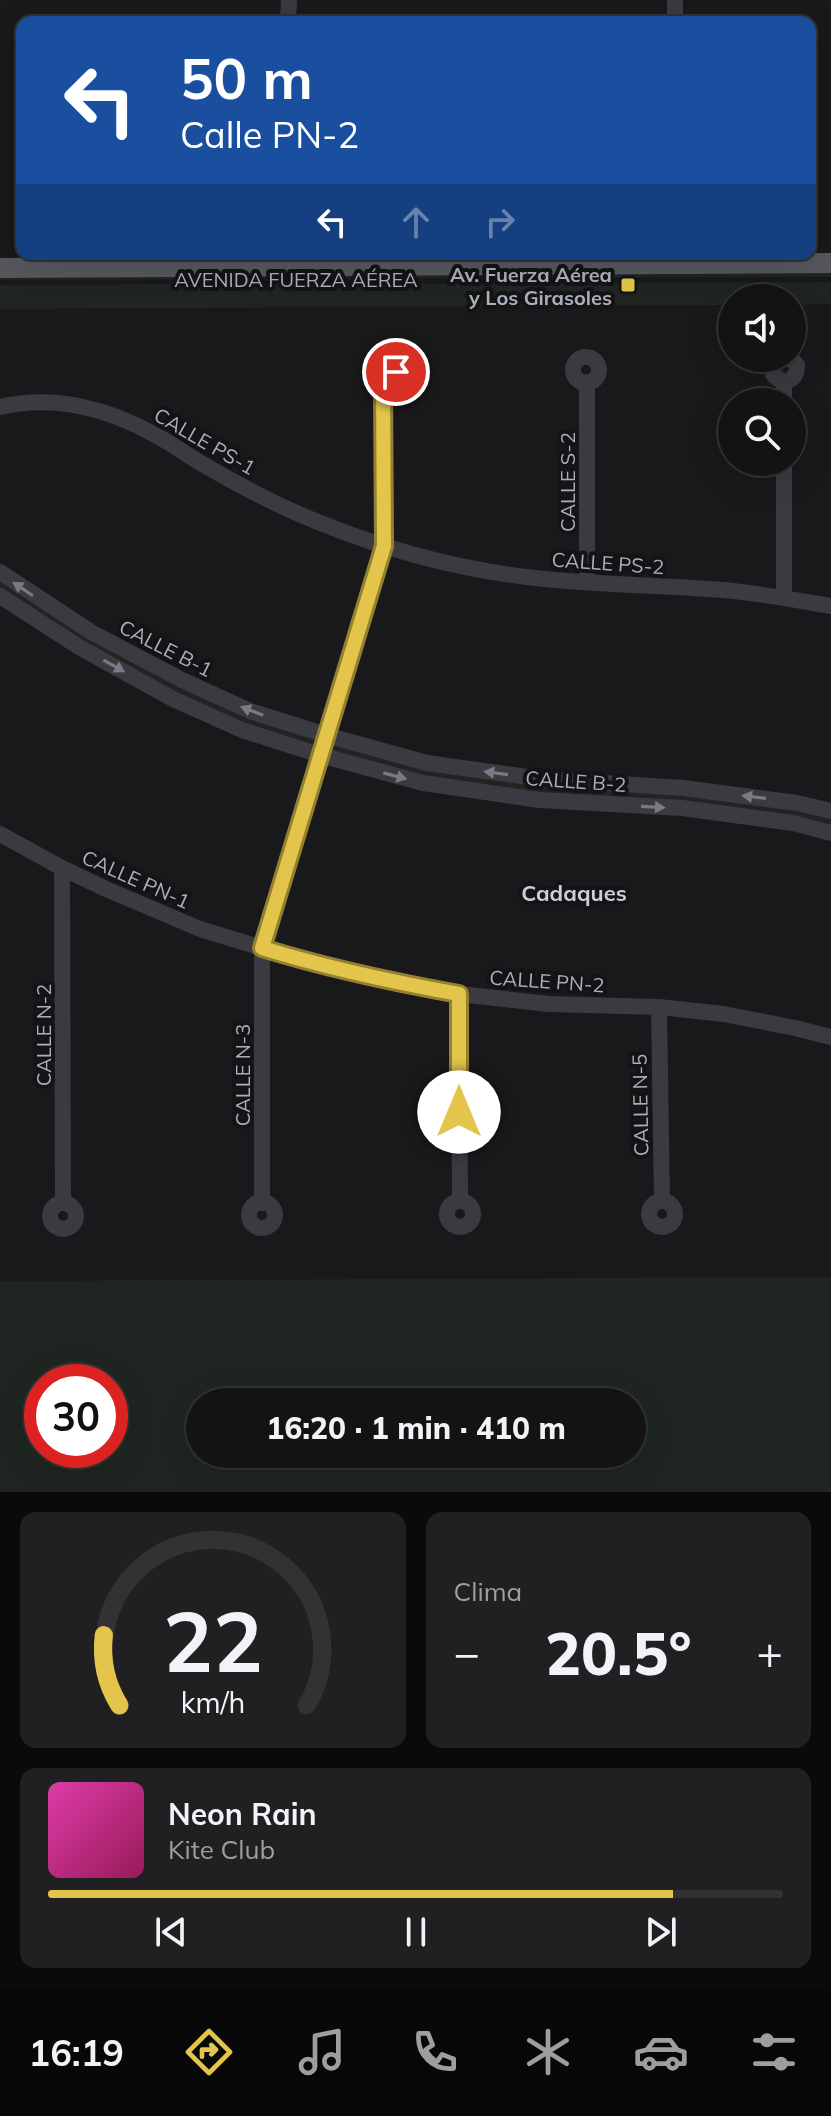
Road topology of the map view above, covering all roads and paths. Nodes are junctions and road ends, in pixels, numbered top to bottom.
1 (831, 263) edge
2 (671, 265) edge
3 (283, 266) edge
4 (0, 268) edge
5 (831, 277) edge
6 (0, 280) edge
7 (773, 372) edge
8 (796, 372) edge
9 (587, 382) dead end
10 (784, 382) junction
11 (383, 384) dead end
12 (784, 388) edge
13 (0, 407) edge
14 (784, 476) edge
15 (384, 546) junction
16 (0, 572) edge
17 (587, 582) junction
18 (0, 596) edge
19 (784, 598) junction
20 (831, 606) edge
21 (91, 632) junction
22 (79, 647) junction
23 (326, 735) junction
24 (320, 755) junction
25 (831, 811) edge
26 (831, 833) edge
27 (0, 834) edge
28 (62, 868) junction
29 (262, 948) junction
30 (459, 994) junction
31 (659, 1007) junction
32 (831, 1037) edge
33 (460, 1201) dead end
34 (662, 1201) dead end
35 (63, 1203) dead end
36 (262, 1203) dead end

1 - 2 main road, AVENIDA FUERZA AÉREA
2 - 3 main road, AVENIDA FUERZA AÉREA
2 - 5 main road, AVENIDA FUERZA AÉREA
3 - 4 main road, AVENIDA FUERZA AÉREA
3 - 6 main road, AVENIDA FUERZA AÉREA
7 - 10 street
8 - 10 street
9 - 17 street, CALLE S-2
10 - 12 street
11 - 15 street, CALLE N-3
13 - 15 street, CALLE PS-1
14 - 19 street
15 - 17 street, CALLE PS-2
15 - 23 street, CALLE N-3
21 -> 16 street, CALLE B-1
17 - 19 street, CALLE PS-2
18 - 22 street, CALLE B-1
19 - 20 street, CALLE PS-2
21 - 22 street
23 -> 21 street, CALLE B-1
22 -> 24 street, CALLE B-1
23 - 24 street, CALLE N-3
25 -> 23 street, CALLE B-2
24 -> 26 street, CALLE B-2
24 - 29 street, CALLE N-3
27 - 28 street, CALLE PN-1
28 - 29 street, CALLE PN-1
28 - 35 street, CALLE N-2
29 - 30 street, CALLE PN-2
29 - 36 street, CALLE N-3
30 - 31 street, CALLE PN-2
30 - 33 street
31 - 32 street, CALLE PN-2
31 - 34 street, CALLE N-5

